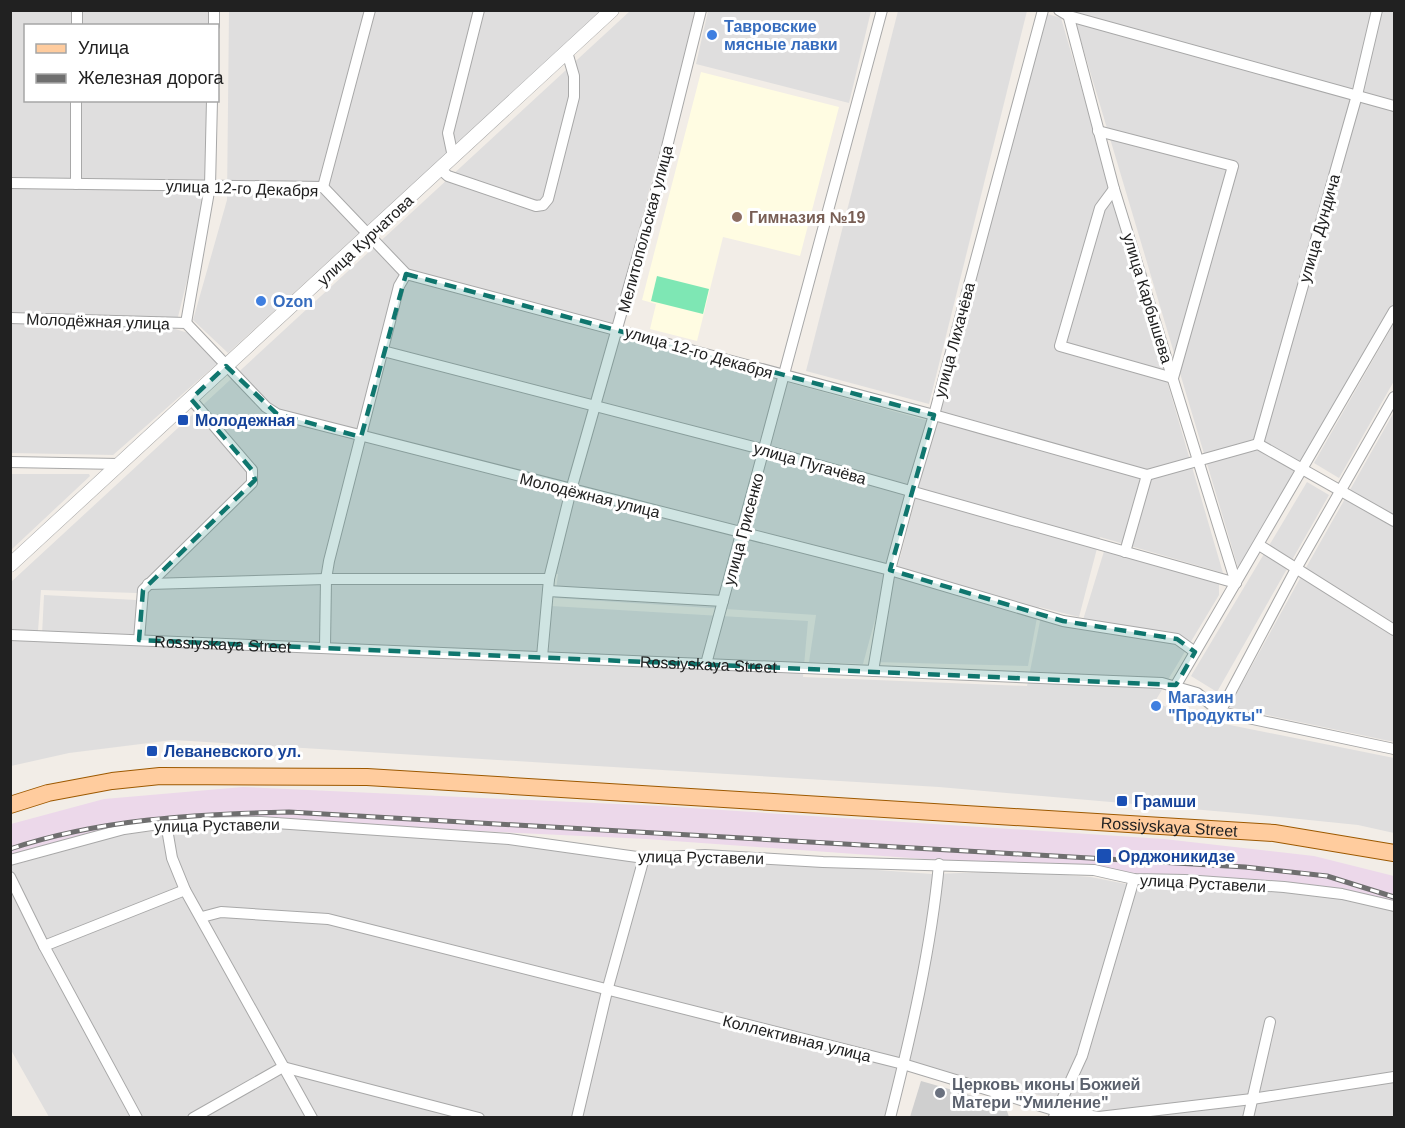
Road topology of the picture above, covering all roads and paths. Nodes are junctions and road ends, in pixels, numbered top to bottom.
1 (370, 10) edge
2 (479, 10) edge
3 (612, 10) edge
4 (701, 10) edge
5 (882, 10) edge
6 (1043, 10) edge
7 (1377, 10) edge
8 (1065, 12) edge
9 (567, 52) junction
10 (1357, 95) junction
11 (76, 102) edge
12 (212, 102) edge
13 (1395, 106) edge
14 (1098, 131) junction
15 (453, 157) junction
16 (440, 170) junction
17 (10, 183) edge
18 (76, 184) junction
19 (210, 186) junction
20 (323, 187) junction
21 (1114, 189) junction
22 (368, 238) junction
23 (406, 274) junction
24 (1395, 311) edge
25 (10, 318) edge
26 (186, 323) junction
27 (618, 330) junction
28 (383, 351) junction
29 (226, 366) junction
30 (785, 376) junction
31 (1173, 378) junction
32 (1395, 397) edge
33 (191, 399) junction
34 (596, 405) junction
35 (1391, 410) edge
36 (934, 415) junction
37 (361, 437) junction
38 (1258, 444) junction
39 (765, 450) junction
40 (10, 462) edge
41 (1200, 462) junction
42 (119, 465) junction
43 (1303, 469) junction
44 (1147, 475) junction
45 (571, 490) junction
46 (1341, 491) junction
47 (910, 492) junction
48 (1395, 521) edge
49 (741, 534) junction
50 (1259, 545) junction
51 (1125, 552) junction
52 (10, 565) edge
53 (1298, 567) junction
54 (890, 570) junction
55 (326, 579) junction
56 (549, 579) junction
57 (1236, 583) junction
58 (148, 584) junction
59 (548, 591) junction
60 (723, 601) junction
61 (1395, 630) edge
62 (10, 635) edge
63 (139, 640) junction
64 (325, 647) junction
65 (1194, 652) junction
66 (542, 657) junction
67 (706, 664) junction
68 (873, 671) junction
69 (1176, 685) junction
70 (1220, 712) junction
71 (1395, 749) edge
72 (10, 796) edge
73 (10, 805) edge
74 (166, 823) junction
75 (1395, 844) edge
76 (1395, 853) edge
77 (644, 858) junction
78 (10, 860) edge
79 (939, 864) junction
80 (10, 877) edge
81 (1134, 879) junction
82 (186, 890) junction
83 (1395, 906) edge
84 (202, 917) junction
85 (44, 946) junction
86 (607, 991) junction
87 (1270, 1022) dead end
88 (903, 1064) junction
89 (283, 1066) junction
90 (1395, 1077) edge
91 (1252, 1099) junction
92 (1055, 1114) edge
93 (137, 1118) edge
94 (193, 1118) edge
95 (312, 1118) edge
96 (479, 1118) edge
97 (577, 1118) edge
98 (890, 1118) edge
99 (1248, 1118) edge

1 - 20 street
2 - 15 street
3 - 9 street, улица Курчатова
4 - 27 street, Мелитопольская улица
5 - 30 street, улица Грисенко
6 - 36 street, улица Лихачёва
7 - 10 street, улица Дундича
8 - 10 street
8 - 14 street, улица Карбышева
9 - 15 street, улица Курчатова
9 - 16 street
10 - 13 street
10 - 38 street, улица Дундича
11 - 18 street
12 - 19 street
14 - 21 street, улица Карбышева
14 - 31 street
15 - 16 street, улица Курчатова
16 - 22 street, улица Курчатова
17 - 18 street, улица 12-го Декабря
18 - 19 street, улица 12-го Декабря
19 - 20 street, улица 12-го Декабря
19 - 26 street
20 - 22 street, улица 12-го Декабря
21 - 31 street, улица Карбышева
21 - 31 street
22 - 23 street, улица 12-го Декабря
22 - 29 street, улица Курчатова
23 - 27 street, улица 12-го Декабря
23 - 28 street
24 - 43 street
25 - 26 street, Молодёжная улица
26 - 29 street, Молодёжная улица
27 - 30 street, улица 12-го Декабря
27 - 34 street, Мелитопольская улица
28 - 34 street, улица Пугачёва
28 - 37 street
29 - 33 street, улица Курчатова
29 - 37 street, Молодёжная улица
30 - 36 street, улица 12-го Декабря
30 - 39 street, улица Грисенко
31 - 41 street, улица Карбышева
32 - 35 street
33 - 42 street, улица Курчатова
33 - 58 street
34 - 39 street, улица Пугачёва
34 - 45 street, Мелитопольская улица
35 - 46 street
36 - 44 street, улица 12-го Декабря
36 - 47 street, улица Лихачёва
37 - 45 street, Молодёжная улица
37 - 55 street
38 - 41 street, улица 12-го Декабря
38 - 43 street
39 - 47 street, улица Пугачёва
39 - 49 street, улица Грисенко
40 - 42 street
41 - 44 street, улица 12-го Декабря
41 - 57 street, улица Карбышева
42 - 52 street, улица Курчатова
43 - 46 street
43 - 50 street
44 - 51 street
45 - 49 street, Молодёжная улица
45 - 56 street, Мелитопольская улица
46 - 48 street
46 - 53 street
47 - 51 street, улица Пугачёва
47 - 54 street, улица Лихачёва
49 - 54 street, Молодёжная улица
49 - 60 street, улица Грисенко
50 - 53 street
50 - 57 street
51 - 57 street, улица Пугачёва
53 - 61 street
53 - 70 street
54 - 65 street, Молодёжная улица
54 - 68 street, улица Лихачёва
55 - 56 street
55 - 58 street
55 - 64 street
56 - 59 street, Мелитопольская улица
57 - 65 street
58 - 63 street
59 - 60 street
59 - 66 street, Мелитопольская улица
60 - 67 street, улица Грисенко
62 - 63 street, Rossiyskaya Street
63 - 64 street, Rossiyskaya Street
64 - 66 street, Rossiyskaya Street
65 - 69 street
66 - 67 street, Rossiyskaya Street
67 - 68 street, Rossiyskaya Street
68 - 69 street, Rossiyskaya Street
69 - 70 street, Rossiyskaya Street
70 - 71 street, Rossiyskaya Street
72 - 75 main road, Rossiyskaya Street
73 - 76 main road, Rossiyskaya Street
74 - 77 street, улица Руставели
74 - 78 street, улица Руставели
74 - 82 street
77 - 79 street, улица Руставели
77 - 86 street
79 - 81 street, улица Руставели
79 - 88 street
80 - 85 street
81 - 83 street, улица Руставели
81 - 92 street
82 - 84 street
82 - 85 street
84 - 86 street, Коллективная улица
84 - 89 street
85 - 93 street
86 - 88 street, Коллективная улица
86 - 97 street
87 - 91 street
88 - 92 street, Коллективная улица
88 - 98 street
89 - 94 street
89 - 95 street
89 - 96 street
90 - 91 street, Коллективная улица
91 - 92 street, Коллективная улица
91 - 99 street

